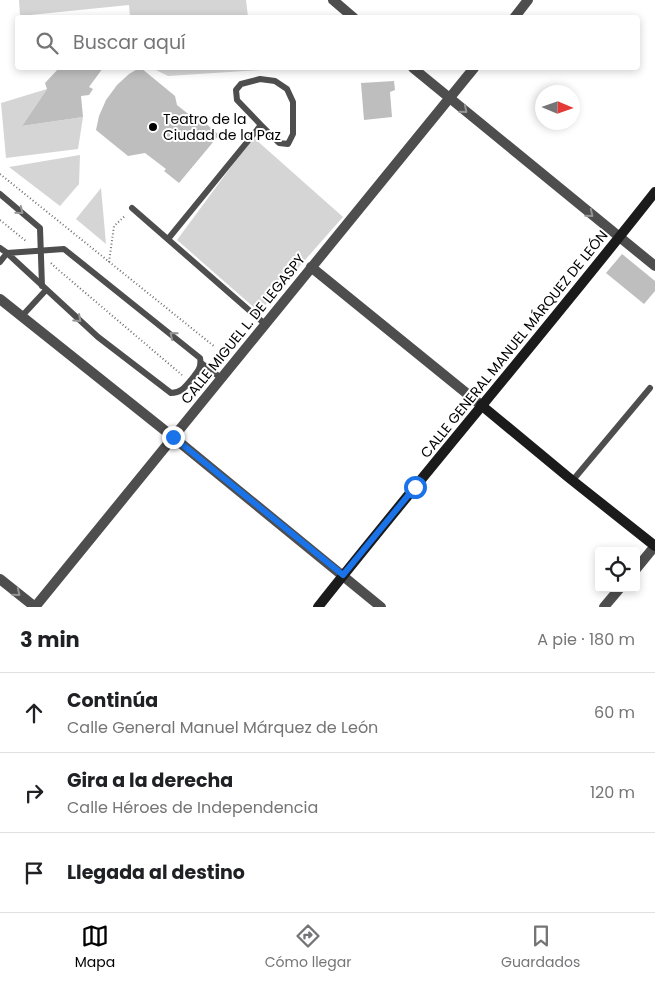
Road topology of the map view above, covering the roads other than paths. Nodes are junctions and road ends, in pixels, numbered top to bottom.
1 (333, 0) edge
2 (528, 0) edge
3 (350, 15) edge
4 (516, 15) edge
5 (415, 70) edge
6 (472, 70) edge
7 (449, 98) junction
8 (261, 125) junction
9 (655, 192) edge
10 (0, 194) edge
11 (132, 208) road end
12 (619, 238) junction
13 (168, 239) junction
14 (0, 248) edge
15 (41, 251) junction
16 (8, 254) junction
17 (0, 262) edge
18 (655, 266) edge
19 (311, 267) junction
20 (44, 288) junction
21 (1, 301) edge
22 (22, 316) junction
23 (265, 324) junction
24 (201, 364) junction
25 (221, 378) junction
26 (650, 388) dead end
27 (481, 405) junction
28 (173, 437) junction
29 (573, 480) junction
30 (655, 546) edge
31 (640, 564) edge
32 (343, 575) junction
33 (0, 579) edge
34 (617, 592) edge
35 (35, 607) edge
36 (318, 607) edge
37 (381, 607) edge
38 (604, 607) edge

1 - 3 street
2 - 4 street
5 - 7 street
6 - 7 street, CALLE MIGUEL L. DE LEGASPY
7 -> 12 street
7 - 19 street, CALLE MIGUEL L. DE LEGASPY
8 - 8 lane
8 - 13 lane
9 - 12 street, CALLE GENERAL MANUEL MÁRQUEZ DE LEÓN
10 -> 15 lane
11 - 13 lane
12 - 18 street
12 - 27 street, CALLE GENERAL MANUEL MÁRQUEZ DE LEÓN
13 - 23 lane
14 - 16 lane
15 - 16 lane
15 - 20 lane
24 -> 15 lane
16 - 17 lane
16 - 20 lane
19 - 23 street, CALLE MIGUEL L. DE LEGASPY
19 - 27 street
20 - 22 lane
20 -> 24 lane
21 - 22 street
22 - 28 street
23 - 25 street, CALLE MIGUEL L. DE LEGASPY
24 - 25 lane
25 - 28 street, CALLE MIGUEL L. DE LEGASPY
26 - 29 lane
27 - 29 street
27 - 32 street, CALLE GENERAL MANUEL MÁRQUEZ DE LEÓN
28 - 32 street
28 - 35 street, CALLE MIGUEL L. DE LEGASPY
29 - 30 street
30 - 31 street
32 - 36 street, CALLE GENERAL MANUEL MÁRQUEZ DE LEÓN
32 - 37 street
33 -> 35 street
34 - 38 street

